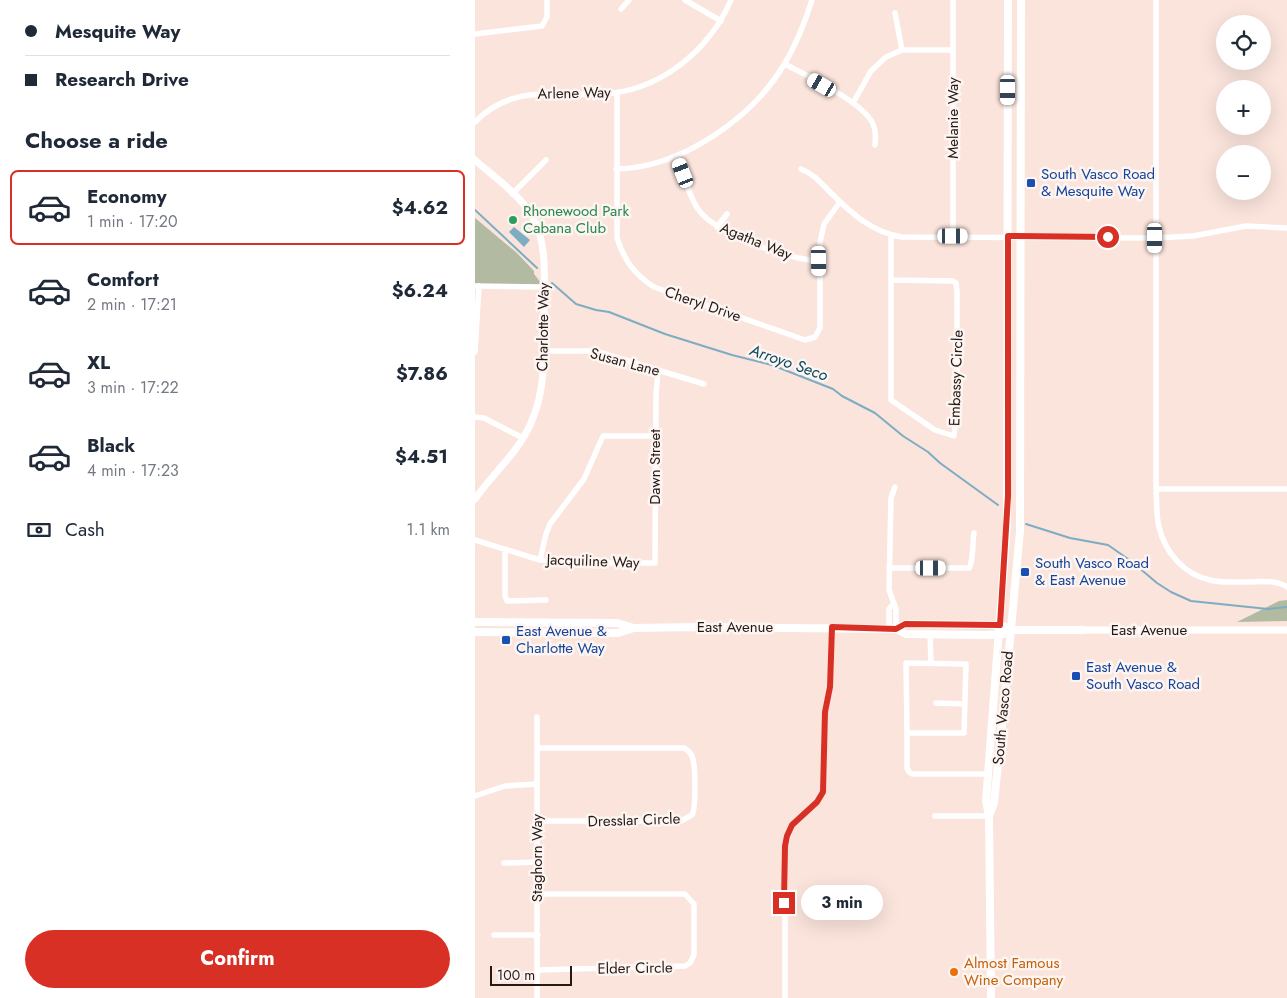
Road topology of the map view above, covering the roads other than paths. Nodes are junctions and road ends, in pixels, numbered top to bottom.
1 (547, 0) edge
2 (629, 0) edge
3 (685, 0) edge
4 (731, 0) edge
5 (812, 0) edge
6 (953, 0) edge
7 (1008, 0) edge
8 (1021, 0) edge
9 (1156, 0) edge
10 (621, 8) dead end
11 (895, 14) dead end
12 (721, 21) junction
13 (475, 34) edge
14 (901, 50) junction
15 (953, 50) junction
16 (785, 64) junction
17 (617, 93) junction
18 (853, 103) junction
19 (475, 122) edge
20 (875, 145) dead end
21 (677, 155) junction
22 (475, 160) edge
23 (546, 160) dead end
24 (616, 169) junction
25 (801, 169) dead end
26 (512, 194) junction
27 (840, 202) junction
28 (727, 214) dead end
29 (717, 227) junction
30 (1287, 228) edge
31 (891, 235) junction
32 (953, 236) junction
33 (1008, 236) junction
34 (1021, 236) junction
35 (1155, 238) junction
36 (819, 261) junction
37 (891, 280) junction
38 (544, 284) junction
39 (477, 286) edge
40 (544, 351) junction
41 (475, 352) edge
42 (658, 370) junction
43 (704, 384) dead end
44 (475, 417) edge
45 (655, 436) junction
46 (523, 438) junction
47 (895, 487) dead end
48 (1156, 489) junction
49 (1287, 489) edge
50 (475, 499) edge
51 (974, 533) dead end
52 (475, 540) edge
53 (505, 550) junction
54 (540, 560) junction
55 (655, 563) joint
56 (889, 568) junction
57 (1287, 587) edge
58 (546, 600) dead end
59 (475, 622) edge
60 (1000, 625) junction
61 (832, 627) junction
62 (634, 628) junction
63 (893, 629) junction
64 (1011, 630) junction
65 (1083, 630) joint
66 (1287, 630) edge
67 (475, 632) edge
68 (930, 635) junction
69 (999, 635) junction
70 (931, 663) junction
71 (936, 703) dead end
72 (965, 704) junction
73 (537, 717) dead end
74 (907, 733) junction
75 (537, 748) junction
76 (988, 774) junction
77 (537, 784) junction
78 (475, 796) edge
79 (935, 816) dead end
80 (989, 816) junction
81 (537, 821) junction
82 (537, 862) junction
83 (504, 863) dead end
84 (537, 894) junction
85 (494, 935) dead end
86 (538, 935) junction
87 (538, 970) junction
88 (537, 998) edge
89 (785, 998) edge
90 (991, 998) edge

1 - 13 street
2 - 10 street
3 - 12 street
4 - 12 street, Arlene Way
5 - 16 street
6 - 15 street, Melanie Way
7 - 33 main road, South Vasco Road
8 - 34 main road, South Vasco Road
9 - 35 street
11 - 14 street
12 - 17 street, Arlene Way
14 - 15 street
14 - 18 street
15 - 32 street, Melanie Way
16 - 18 street
16 - 21 street
17 - 19 street, Arlene Way
17 - 24 street, Cheryl Drive
18 - 20 street
21 - 24 street
21 - 29 street, Agatha Way
22 - 26 street, Charlotte Way
23 - 26 street
24 - 36 street, Cheryl Drive
25 - 27 street
26 - 38 street, Charlotte Way
27 - 31 street
27 - 36 street, Cheryl Drive
28 - 29 street
29 - 36 street, Agatha Way
30 - 35 street
31 - 32 street
31 - 37 street, Embassy Circle
32 - 33 street
33 - 34 street
33 - 60 main road, South Vasco Road
34 - 35 street
34 - 64 main road, South Vasco Road
35 - 48 street
37 - 37 street, Embassy Circle
38 - 39 street
38 - 40 street, Charlotte Way
39 - 41 street
40 - 42 street, Susan Lane
40 - 46 street, Charlotte Way
42 - 43 street, Susan Lane
42 - 45 street, Dawn Street
44 - 46 street
45 - 54 street
45 - 55 street, Dawn Street
46 - 50 street, Charlotte Way
47 - 56 street
48 - 49 street
48 - 57 street
51 - 56 street
52 - 53 street, Jacquiline Way
53 - 54 street, Jacquiline Way
53 - 58 street
54 - 55 street, Jacquiline Way
56 - 63 street
59 - 62 main road, East Avenue
60 - 63 main road, East Avenue
60 - 64 main road, East Avenue
60 - 69 main road, South Vasco Road
61 - 62 main road, East Avenue
61 - 63 main road, East Avenue
61 - 89 street
62 - 67 main road, East Avenue
63 - 68 main road, East Avenue
64 - 65 main road, East Avenue
64 - 69 main road, East Avenue
64 - 80 main road, South Vasco Road
65 - 66 street, East Avenue
68 - 69 main road, East Avenue
68 - 70 street
69 - 76 main road, South Vasco Road
70 - 72 street
70 - 74 street
71 - 72 street
72 - 74 street
73 - 75 street, Staghorn Way
74 - 76 street
75 - 77 street, Staghorn Way
75 - 81 street, Dresslar Circle
76 - 80 main road, South Vasco Road
77 - 78 street
77 - 81 street, Staghorn Way
79 - 80 street
80 - 90 main road, South Vasco Road
81 - 82 street, Staghorn Way
82 - 83 street
82 - 84 street, Staghorn Way
84 - 86 street, Staghorn Way
84 - 87 street, Elder Circle
85 - 86 street
86 - 87 street, Staghorn Way
87 - 88 street, Staghorn Way

